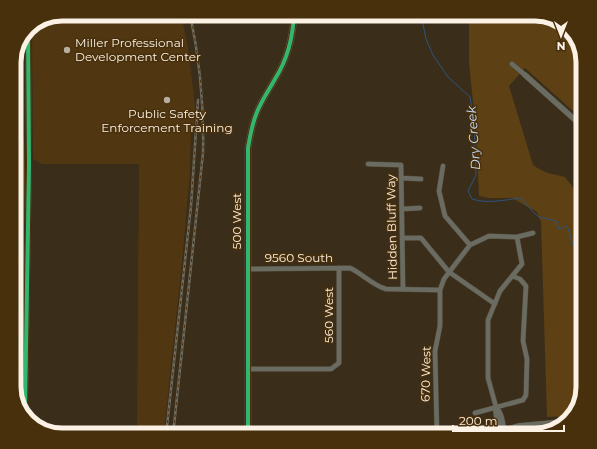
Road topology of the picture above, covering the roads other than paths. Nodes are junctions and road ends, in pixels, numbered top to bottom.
1 (293, 21) edge
2 (28, 39) edge
3 (512, 64) dead end
4 (525, 75) joint
5 (576, 121) edge
6 (368, 164) dead end
7 (443, 166) dead end
8 (401, 178) junction
9 (421, 179) dead end
10 (420, 208) dead end
11 (402, 209) junction
12 (533, 234) dead end
13 (517, 237) junction
14 (402, 238) junction
15 (470, 245) junction
16 (339, 268) junction
17 (248, 269) junction
18 (450, 272) junction
19 (512, 276) junction
20 (403, 289) junction
21 (440, 290) junction
22 (495, 304) junction
23 (248, 369) junction
24 (25, 405) edge
25 (496, 407) junction
26 (475, 413) dead end
27 (555, 423) edge
28 (248, 428) edge
29 (437, 428) edge
30 (503, 428) edge
31 (512, 428) edge

1 - 17 main road, 500 West
2 - 24 street
3 - 4 street
4 - 5 street
6 - 8 street, Hidden Bluff Way
7 - 15 street
8 - 9 street
8 - 11 street, Hidden Bluff Way
10 - 11 street
11 - 14 street, Hidden Bluff Way
12 - 13 street
13 - 15 street
13 - 19 street
14 - 18 street
14 - 20 street, Hidden Bluff Way
15 - 18 street
16 - 17 street, 9560 South
16 - 20 street, 9560 South
16 - 23 street, 560 West
17 - 23 main road, 500 West
18 - 21 street
18 - 22 street
19 - 22 street
19 - 25 street
20 - 21 street
21 - 29 street, 670 West
22 - 25 street
23 - 28 main road, 500 West
25 - 26 street
25 - 30 street
27 - 31 street

